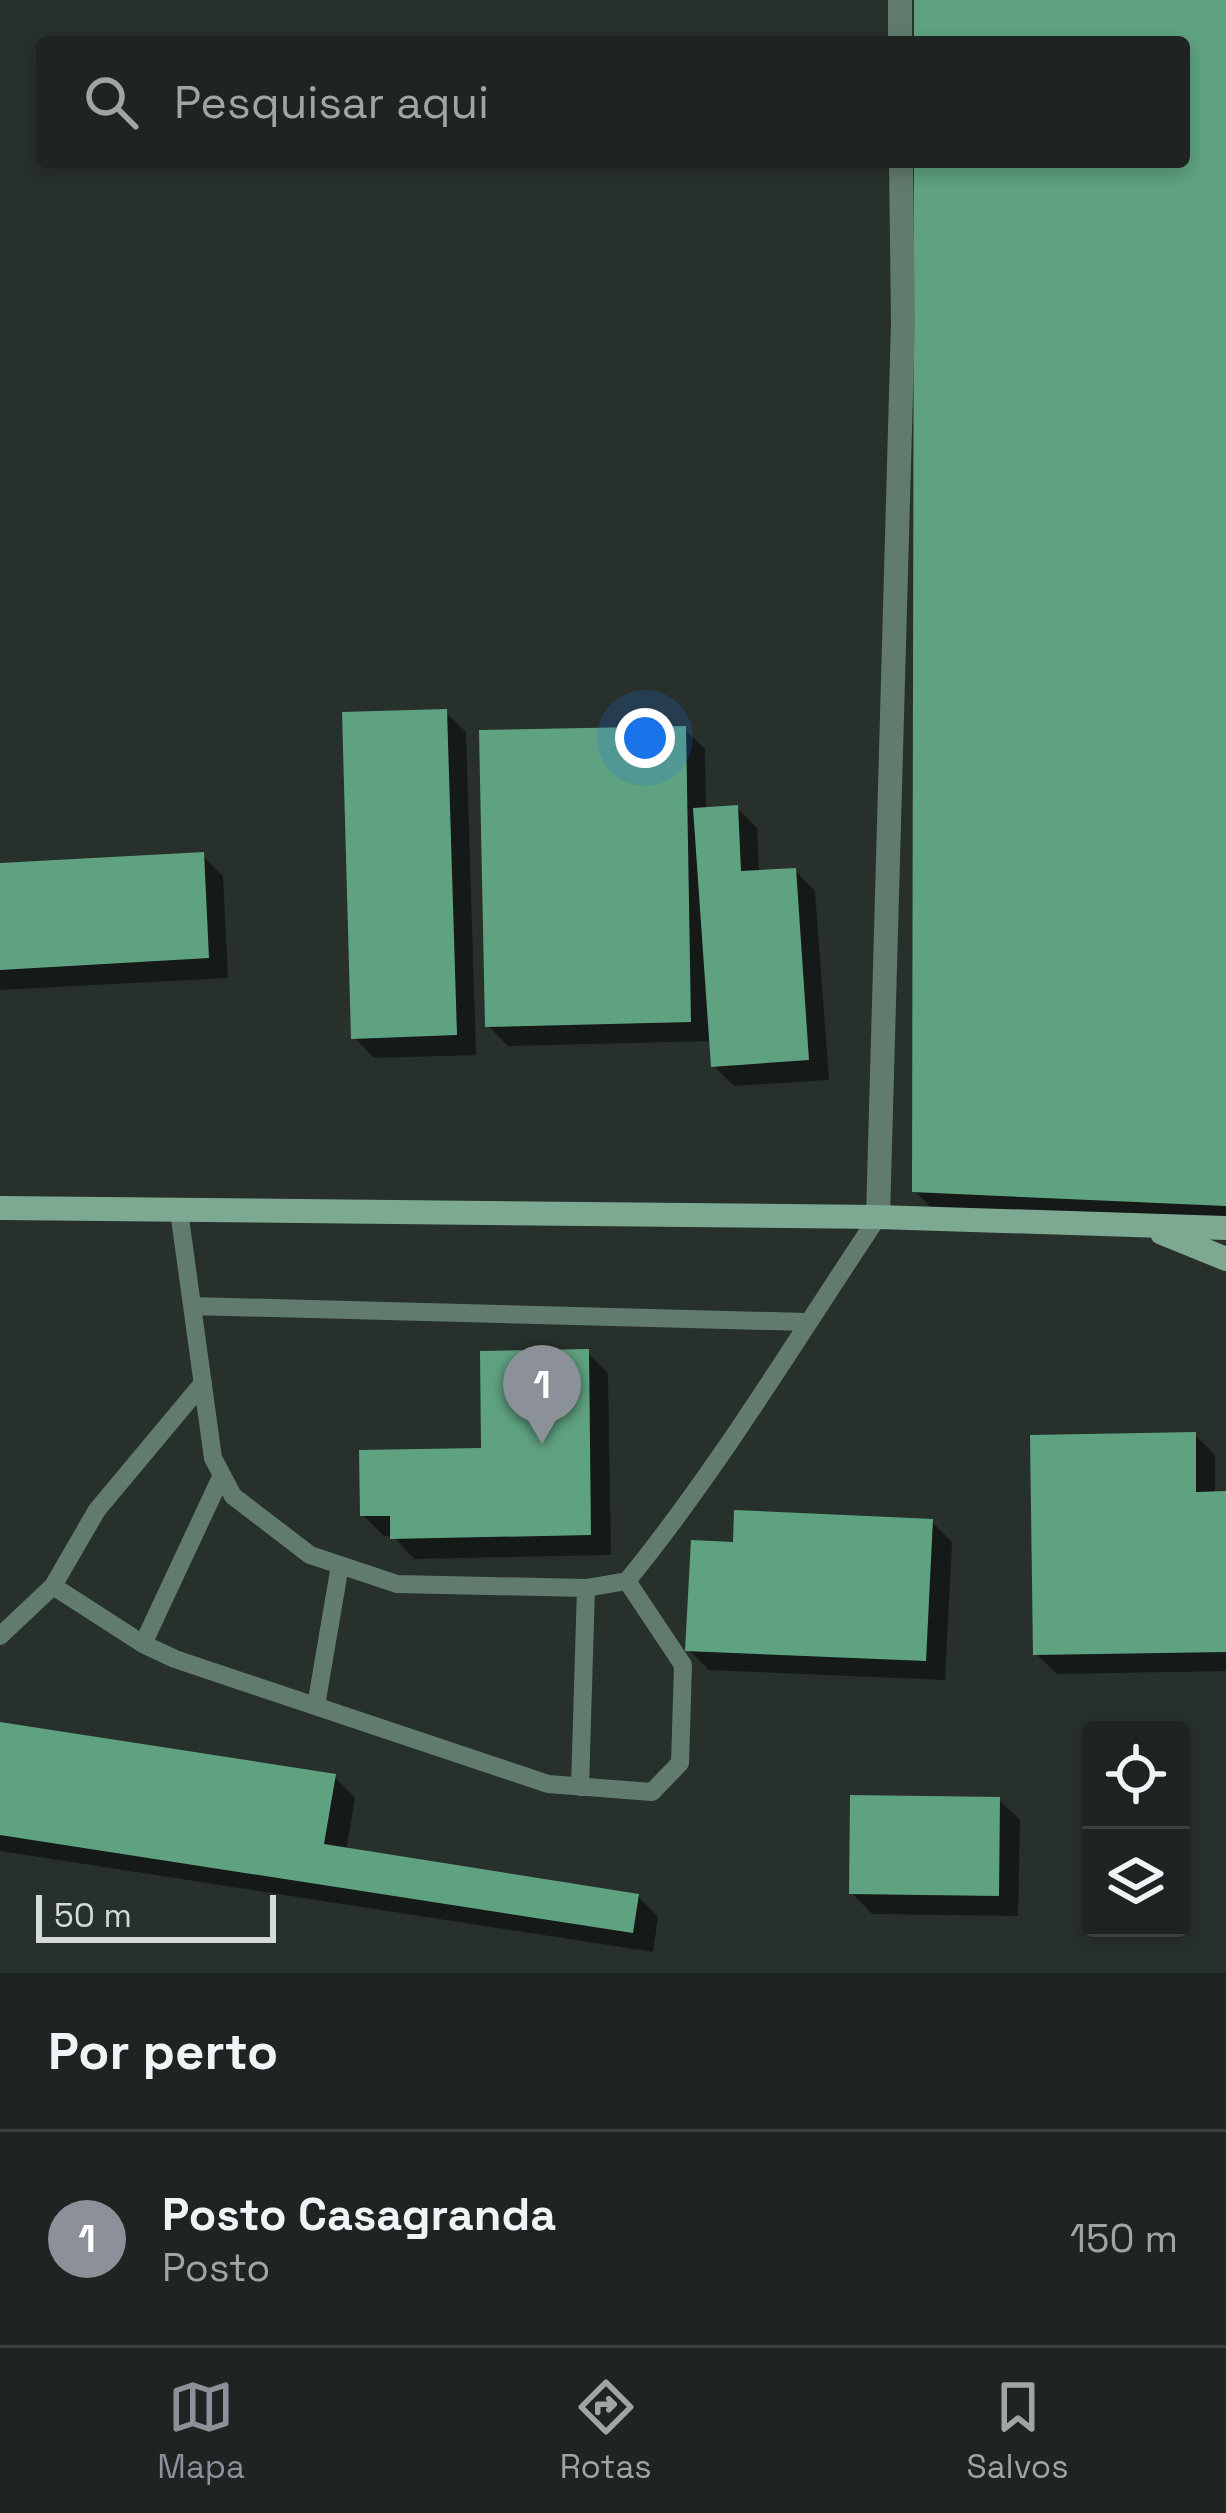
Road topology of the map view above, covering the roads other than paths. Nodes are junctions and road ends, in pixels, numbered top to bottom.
1 (900, 0) edge
2 (900, 36) edge
3 (901, 168) edge
4 (0, 1208) edge
5 (179, 1211) junction
6 (878, 1217) junction
7 (1148, 1228) junction
8 (1226, 1228) edge
9 (1226, 1258) edge
10 (192, 1306) junction
11 (807, 1322) junction
12 (202, 1383) junction
13 (222, 1475) junction
14 (340, 1565) junction
15 (626, 1581) junction
16 (53, 1586) junction
17 (586, 1588) junction
18 (0, 1636) edge
19 (143, 1644) junction
20 (316, 1706) junction
21 (580, 1787) junction

1 - 2 street
3 - 6 street
4 - 5 main road
5 - 6 main road
5 - 10 lane
6 - 7 main road
6 - 11 lane
7 - 8 main road
7 - 9 main road
10 - 11 lane
10 - 12 lane
11 - 15 lane
12 - 13 lane
12 - 16 lane
13 - 14 lane
13 - 19 lane
14 - 17 lane
14 - 20 lane
15 - 17 lane
15 - 21 lane
16 - 18 lane
16 - 19 lane
17 - 21 lane
19 - 20 lane
20 - 21 lane

